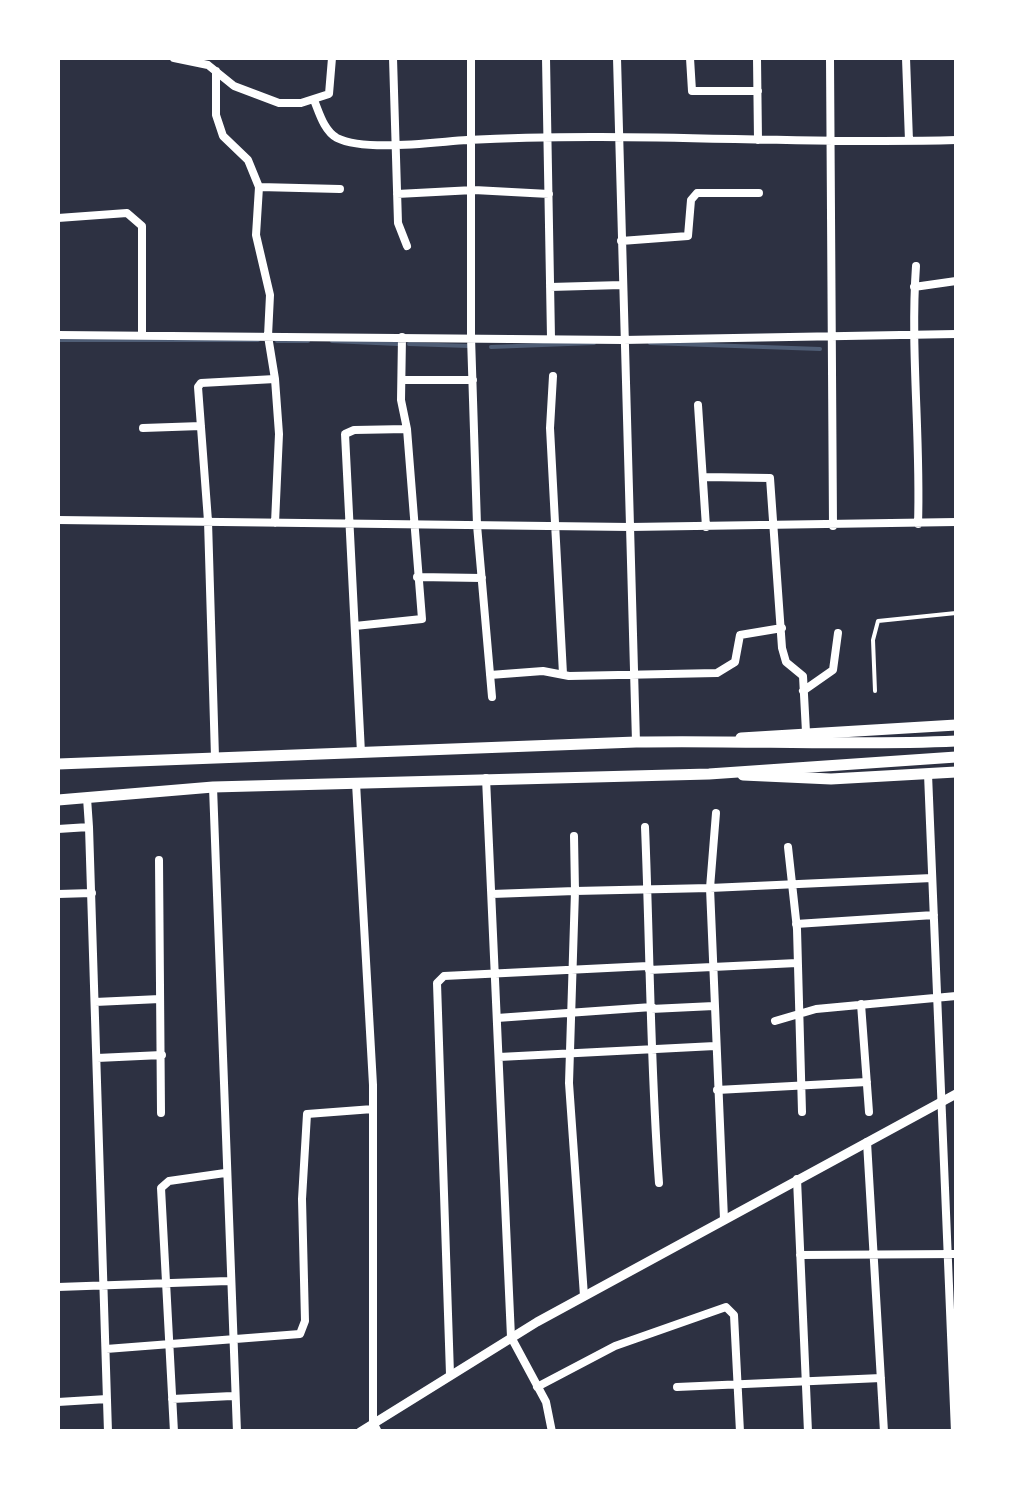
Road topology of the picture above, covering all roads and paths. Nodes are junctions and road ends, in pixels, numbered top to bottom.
1 (174, 58) edge
2 (332, 58) edge
3 (393, 58) edge
4 (471, 58) edge
5 (546, 58) edge
6 (618, 58) edge
7 (690, 58) edge
8 (757, 58) edge
9 (830, 58) edge
10 (906, 58) edge
11 (216, 70) junction
12 (758, 91) junction
13 (314, 100) junction
14 (618, 137) junction
15 (548, 138) junction
16 (474, 140) junction
17 (758, 140) junction
18 (956, 140) edge
19 (909, 142) junction
20 (395, 144) junction
21 (832, 144) junction
22 (259, 187) junction
23 (340, 190) dead end
24 (474, 190) junction
25 (759, 192) dead end
26 (397, 194) junction
27 (549, 194) junction
28 (58, 218) edge
29 (621, 241) junction
30 (407, 246) dead end
31 (916, 266) dead end
32 (956, 281) edge
33 (622, 284) junction
34 (550, 287) junction
35 (914, 287) junction
36 (58, 334) edge
37 (956, 334) edge
38 (142, 335) junction
39 (268, 336) junction
40 (402, 336) junction
41 (916, 336) junction
42 (471, 337) junction
43 (550, 338) junction
44 (832, 339) junction
45 (624, 340) junction
46 (554, 376) dead end
47 (275, 379) junction
48 (403, 380) junction
49 (473, 380) junction
50 (698, 405) dead end
51 (201, 426) junction
52 (143, 428) dead end
53 (407, 429) junction
54 (705, 477) junction
55 (58, 520) edge
56 (208, 521) junction
57 (956, 522) edge
58 (275, 523) junction
59 (918, 524) junction
60 (351, 525) junction
61 (477, 525) junction
62 (411, 526) junction
63 (554, 526) junction
64 (772, 526) junction
65 (833, 526) junction
66 (630, 527) junction
67 (706, 527) junction
68 (417, 576) junction
69 (482, 578) junction
70 (956, 613) edge
71 (355, 626) junction
72 (782, 628) junction
73 (838, 632) dead end
74 (562, 674) junction
75 (634, 674) junction
76 (490, 676) junction
77 (803, 690) junction
78 (875, 692) dead end
79 (492, 698) dead end
80 (956, 725) edge
81 (806, 732) junction
82 (712, 740) junction
83 (956, 741) edge
84 (636, 742) junction
85 (361, 753) junction
86 (215, 756) junction
87 (956, 757) edge
88 (58, 764) edge
89 (956, 772) edge
90 (709, 774) junction
91 (928, 774) junction
92 (486, 778) junction
93 (356, 783) junction
94 (213, 787) junction
95 (87, 798) junction
96 (58, 800) edge
97 (716, 813) dead end
98 (645, 826) dead end
99 (89, 827) junction
100 (58, 830) edge
101 (574, 836) dead end
102 (788, 846) dead end
103 (159, 860) dead end
104 (932, 878) junction
105 (790, 882) junction
106 (710, 888) junction
107 (648, 889) junction
108 (575, 891) junction
109 (92, 892) junction
110 (58, 894) edge
111 (492, 894) junction
112 (934, 916) junction
113 (796, 924) junction
114 (797, 964) junction
115 (649, 968) junction
116 (712, 968) junction
117 (574, 969) junction
118 (496, 974) junction
119 (956, 996) edge
120 (938, 997) junction
121 (160, 999) junction
122 (95, 1002) junction
123 (861, 1004) junction
124 (714, 1006) junction
125 (651, 1008) junction
126 (798, 1013) junction
127 (574, 1014) junction
128 (497, 1018) junction
129 (775, 1022) dead end
130 (715, 1046) junction
131 (650, 1049) junction
132 (572, 1053) junction
133 (162, 1055) junction
134 (499, 1057) junction
135 (96, 1058) junction
136 (868, 1082) junction
137 (801, 1084) junction
138 (717, 1090) junction
139 (956, 1094) edge
140 (942, 1101) junction
141 (373, 1109) junction
142 (802, 1112) dead end
143 (869, 1112) dead end
144 (161, 1113) dead end
145 (867, 1142) junction
146 (224, 1173) junction
147 (797, 1179) junction
148 (659, 1183) dead end
149 (724, 1219) junction
150 (873, 1254) junction
151 (952, 1254) edge
152 (800, 1255) junction
153 (228, 1282) junction
154 (165, 1284) junction
155 (104, 1286) junction
156 (58, 1287) edge
157 (584, 1296) junction
158 (511, 1337) junction
159 (230, 1342) junction
160 (168, 1345) junction
161 (106, 1349) junction
162 (450, 1374) junction
163 (881, 1378) junction
164 (806, 1380) junction
165 (738, 1382) junction
166 (537, 1387) junction
167 (677, 1387) dead end
168 (232, 1396) junction
169 (172, 1398) junction
170 (107, 1399) junction
171 (58, 1402) edge
172 (376, 1426) edge
173 (108, 1432) edge
174 (174, 1432) edge
175 (237, 1432) edge
176 (360, 1432) edge
177 (552, 1432) edge
178 (740, 1432) edge
179 (808, 1432) edge
180 (884, 1432) edge
181 (955, 1432) edge

1 - 11 street
2 - 13 street
3 - 20 street
4 - 16 street
5 - 15 street
6 - 14 street
7 - 12 street
8 - 12 street
9 - 21 street
10 - 19 street
11 - 13 street
11 - 22 street
12 - 17 street
13 - 20 street
14 - 15 street
14 - 17 street
14 - 29 street
15 - 16 street
15 - 27 street
16 - 20 street
16 - 24 street
17 - 21 street
18 - 19 street
19 - 21 street
20 - 26 street
21 - 44 street
22 - 23 street
22 - 39 street
24 - 26 street
24 - 27 street
24 - 42 street
25 - 29 street
26 - 30 street
27 - 34 street
28 - 38 street
29 - 33 street
31 - 35 street
32 - 35 street
33 - 34 street
33 - 45 street
34 - 43 street
35 - 41 street
36 - 38 street
37 - 41 street
38 - 39 street
39 - 40 street
39 - 47 street
40 - 42 street
40 - 48 street
41 - 44 street
41 - 59 street
42 - 43 street
42 - 49 street
43 - 45 street
44 - 45 street
44 - 65 street
45 - 66 street
46 - 63 street
47 - 51 street
47 - 58 street
48 - 49 street
48 - 53 street
49 - 61 street
50 - 54 street
51 - 52 street
51 - 56 street
53 - 60 street
53 - 62 street
54 - 64 street
54 - 67 street
55 - 56 street
56 - 58 street
56 - 86 street
57 - 59 street
58 - 60 street
59 - 65 street
60 - 62 street
60 - 71 street
61 - 62 street
61 - 63 street
61 - 69 street
62 - 68 street
63 - 66 street
63 - 74 street
64 - 65 street
64 - 67 street
64 - 72 street
66 - 67 street
66 - 75 street
68 - 69 street
68 - 71 street
69 - 76 street
70 - 78 lane
71 - 85 street
72 - 75 street
72 - 77 street
73 - 77 street
74 - 75 street
74 - 76 street
75 - 84 street
76 - 79 street
77 - 81 street
80 - 81 main road
81 - 82 main road
82 - 83 main road
82 - 84 main road
84 - 85 main road
85 - 86 main road
86 - 88 main road
87 - 90 main road
89 - 91 main road
90 - 91 main road
90 - 92 main road
91 - 104 street
92 - 93 main road
92 - 111 street
93 - 94 main road
93 - 141 street
94 - 95 main road
94 - 146 street
95 - 96 main road
95 - 99 street
97 - 106 street
98 - 107 street
99 - 100 street
99 - 109 street
101 - 108 street
102 - 105 street
103 - 121 street
104 - 105 street
104 - 112 street
105 - 106 street
105 - 113 street
106 - 107 street
106 - 116 street
107 - 108 street
107 - 115 street
108 - 111 street
108 - 117 street
109 - 110 street
109 - 122 street
111 - 118 street
112 - 113 street
112 - 120 street
113 - 114 street
114 - 116 street
114 - 126 street
115 - 116 street
115 - 117 street
115 - 125 street
116 - 124 street
117 - 118 street
117 - 127 street
118 - 128 street
118 - 162 street
119 - 120 street
120 - 123 street
120 - 140 street
121 - 122 street
121 - 133 street
122 - 135 street
123 - 126 street
123 - 136 street
124 - 125 street
124 - 130 street
125 - 127 street
125 - 131 street
126 - 129 street
126 - 137 street
127 - 128 street
127 - 132 street
128 - 134 street
130 - 131 street
130 - 138 street
131 - 132 street
131 - 148 street
132 - 134 street
132 - 157 street
133 - 135 street
133 - 144 street
134 - 158 street
135 - 155 street
136 - 137 street
136 - 143 street
137 - 138 street
137 - 142 street
138 - 149 street
139 - 140 street
140 - 145 street
140 - 151 street
141 - 159 street
141 - 172 street
145 - 147 street
145 - 150 street
146 - 153 street
146 - 154 street
147 - 149 street
147 - 152 street
149 - 157 street
150 - 151 street
150 - 152 street
150 - 163 street
151 - 181 street
152 - 164 street
153 - 154 street
153 - 159 street
154 - 155 street
154 - 160 street
155 - 156 street
155 - 161 street
157 - 158 street
158 - 162 street
158 - 166 street
159 - 160 street
159 - 168 street
160 - 161 street
160 - 169 street
161 - 170 street
162 - 172 street
163 - 164 street
163 - 180 street
164 - 165 street
164 - 179 street
165 - 166 street
165 - 167 street
165 - 178 street
166 - 177 street
168 - 169 street
168 - 175 street
169 - 174 street
170 - 171 street
170 - 173 street
172 - 176 street

